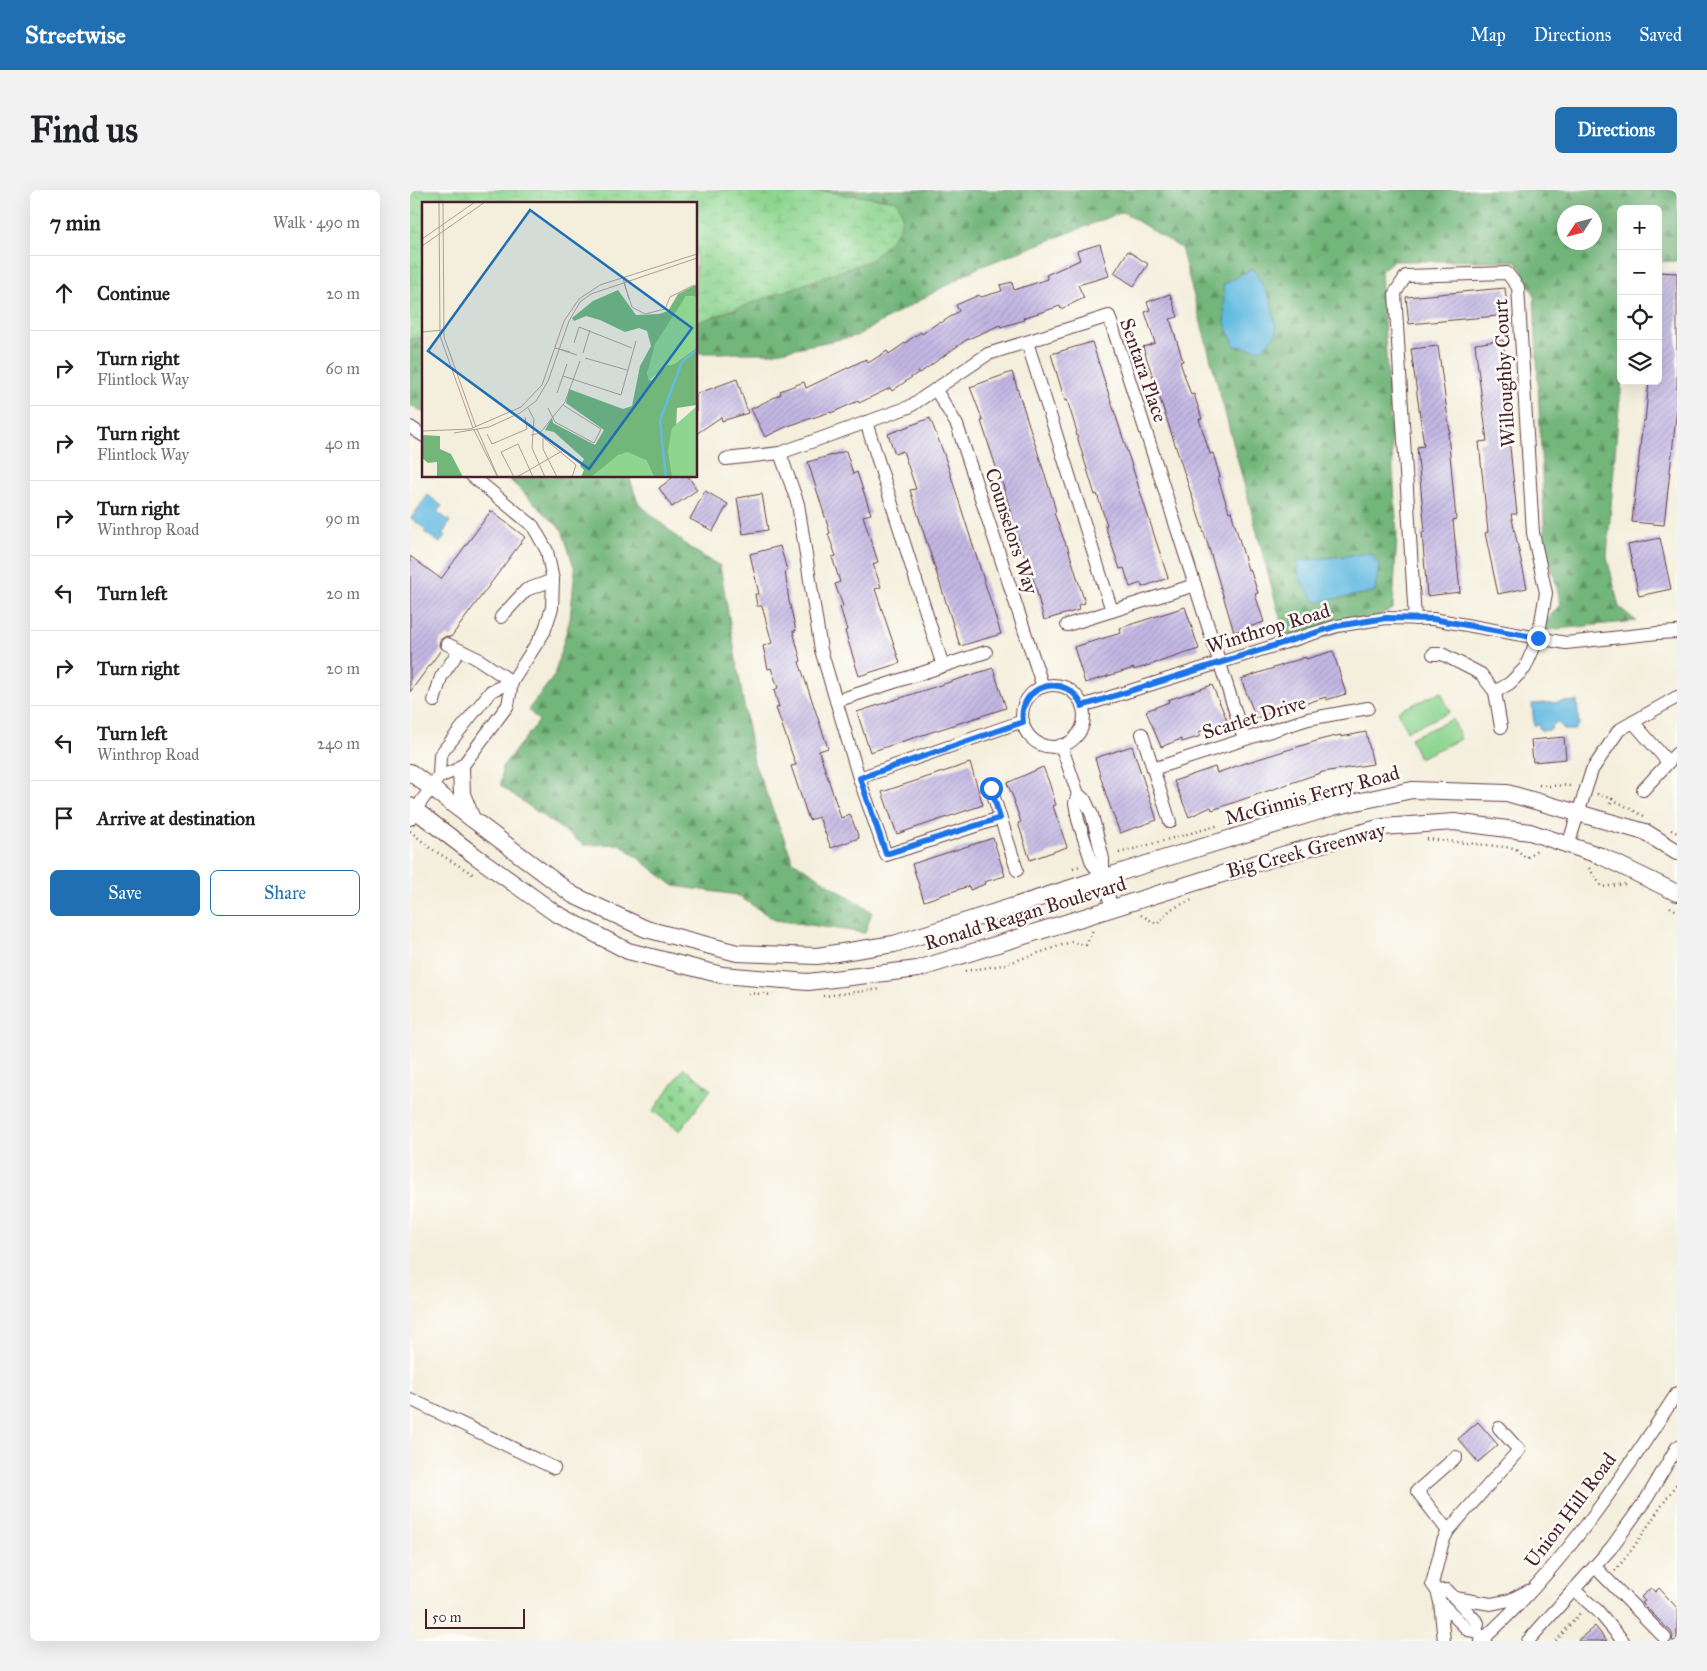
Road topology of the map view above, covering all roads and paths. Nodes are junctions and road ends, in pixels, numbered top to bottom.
1 (1027, 342) junction
2 (936, 390) junction
3 (866, 422) junction
4 (410, 427) edge
5 (422, 435) edge
6 (780, 453) junction
7 (726, 459) dead end
8 (474, 478) edge
9 (553, 580) junction
10 (1195, 584) junction
11 (1112, 611) junction
12 (502, 618) dead end
13 (1415, 619) junction
14 (1067, 625) dead end
15 (1677, 632) edge
16 (1538, 638) junction
17 (447, 644) dead end
18 (459, 651) junction
19 (986, 652) dead end
20 (1433, 654) dead end
21 (1220, 663) junction
22 (943, 666) junction
23 (512, 682) junction
24 (1043, 687) junction
25 (1495, 692) junction
26 (1677, 697) edge
27 (434, 701) dead end
28 (836, 701) junction
29 (1082, 706) junction
30 (1368, 708) dead end
31 (1023, 722) junction
32 (1633, 722) junction
33 (1501, 727) dead end
34 (1142, 734) dead end
35 (1244, 739) junction
36 (1061, 746) junction
37 (1677, 753) edge
38 (1668, 762) junction
39 (461, 768) junction
40 (1153, 769) junction
41 (410, 772) edge
42 (860, 778) junction
43 (435, 782) junction
44 (991, 788) dead end
45 (1643, 790) dead end
46 (412, 811) edge
47 (1578, 812) junction
48 (1000, 818) junction
49 (472, 819) junction
50 (1170, 822) dead end
51 (410, 831) edge
52 (1423, 839) dead end
53 (1568, 845) junction
54 (430, 848) dead end
55 (1677, 852) edge
56 (1526, 858) dead end
57 (1017, 870) dead end
58 (1103, 878) junction
59 (1677, 893) edge
60 (1196, 898) dead end
61 (1112, 908) junction
62 (1139, 914) dead end
63 (1094, 928) dead end
64 (1086, 945) dead end
65 (1677, 1393) edge
66 (410, 1399) edge
67 (1499, 1428) dead end
68 (1677, 1447) edge
69 (1456, 1457) dead end
70 (554, 1468) dead end
71 (1677, 1483) edge
72 (1448, 1531) junction
73 (1594, 1567) junction
74 (1608, 1580) junction
75 (1534, 1588) junction
76 (1574, 1590) junction
77 (1438, 1596) junction
78 (1454, 1598) junction
79 (1588, 1603) junction
80 (1482, 1638) edge
81 (1665, 1638) dead end
82 (1444, 1641) edge
83 (1528, 1641) edge
84 (1556, 1641) edge
85 (1623, 1641) edge

1 - 2 street, Sentara Place
1 - 10 street, Sentara Place
1 - 11 street
2 - 3 street, Sentara Place
2 - 24 street, Counselors Way
3 - 6 street, Sentara Place
3 - 22 street
4 - 5 street
6 - 7 street, Sentara Place
6 - 28 street
8 - 9 street
9 - 12 street
9 - 23 street
10 - 11 street
10 - 21 street, Sentara Place
11 - 14 street
13 - 16 street, Winthrop Road
13 - 16 street, Willoughby Court
13 - 21 street, Winthrop Road
15 - 16 street, Winthrop Road
16 - 25 street, Willoughby Court
17 - 18 street
18 - 23 street
18 - 27 street
19 - 22 street
20 - 25 street
21 - 29 street, Winthrop Road
21 - 35 street, Sentara Place
22 - 28 street
23 - 39 street
23 - 43 street
24 - 29 street
24 - 31 street
25 - 33 street
26 - 32 street
28 - 42 street
29 - 36 street
30 - 35 street, Scarlet Drive
31 - 36 street
31 - 42 street
32 - 38 street
32 - 47 street
34 - 40 street
35 - 40 street, Scarlet Drive
36 - 58 street
37 - 38 street
38 - 45 street
39 - 43 street
39 - 49 main road
40 - 50 street
41 - 43 main road, Ronald Reagan Boulevard
42 - 48 street
43 - 46 street
43 - 49 main road, Ronald Reagan Boulevard
44 - 48 street
46 - 61 main road, Ronald Reagan Boulevard
47 - 53 street
47 - 55 main road, McGinnis Ferry Road
47 - 58 main road, McGinnis Ferry Road
48 - 57 street
49 - 58 main road, Ronald Reagan Boulevard
51 - 54 path
52 - 56 path
53 - 59 main road, Ronald Reagan Boulevard
53 - 61 main road, Ronald Reagan Boulevard
58 - 61 street
60 - 62 path
63 - 64 path
65 - 75 street, Union Hill Road
66 - 70 street
67 - 72 street
68 - 73 street
69 - 72 street
71 - 74 path
72 - 77 street
73 - 74 street
73 - 76 street
74 - 81 street
75 - 78 street
75 - 80 street, Union Hill Road
76 - 79 street
76 - 83 street
77 - 78 street
77 - 80 street
77 - 82 street
78 - 80 street
79 - 84 path
79 - 85 street

